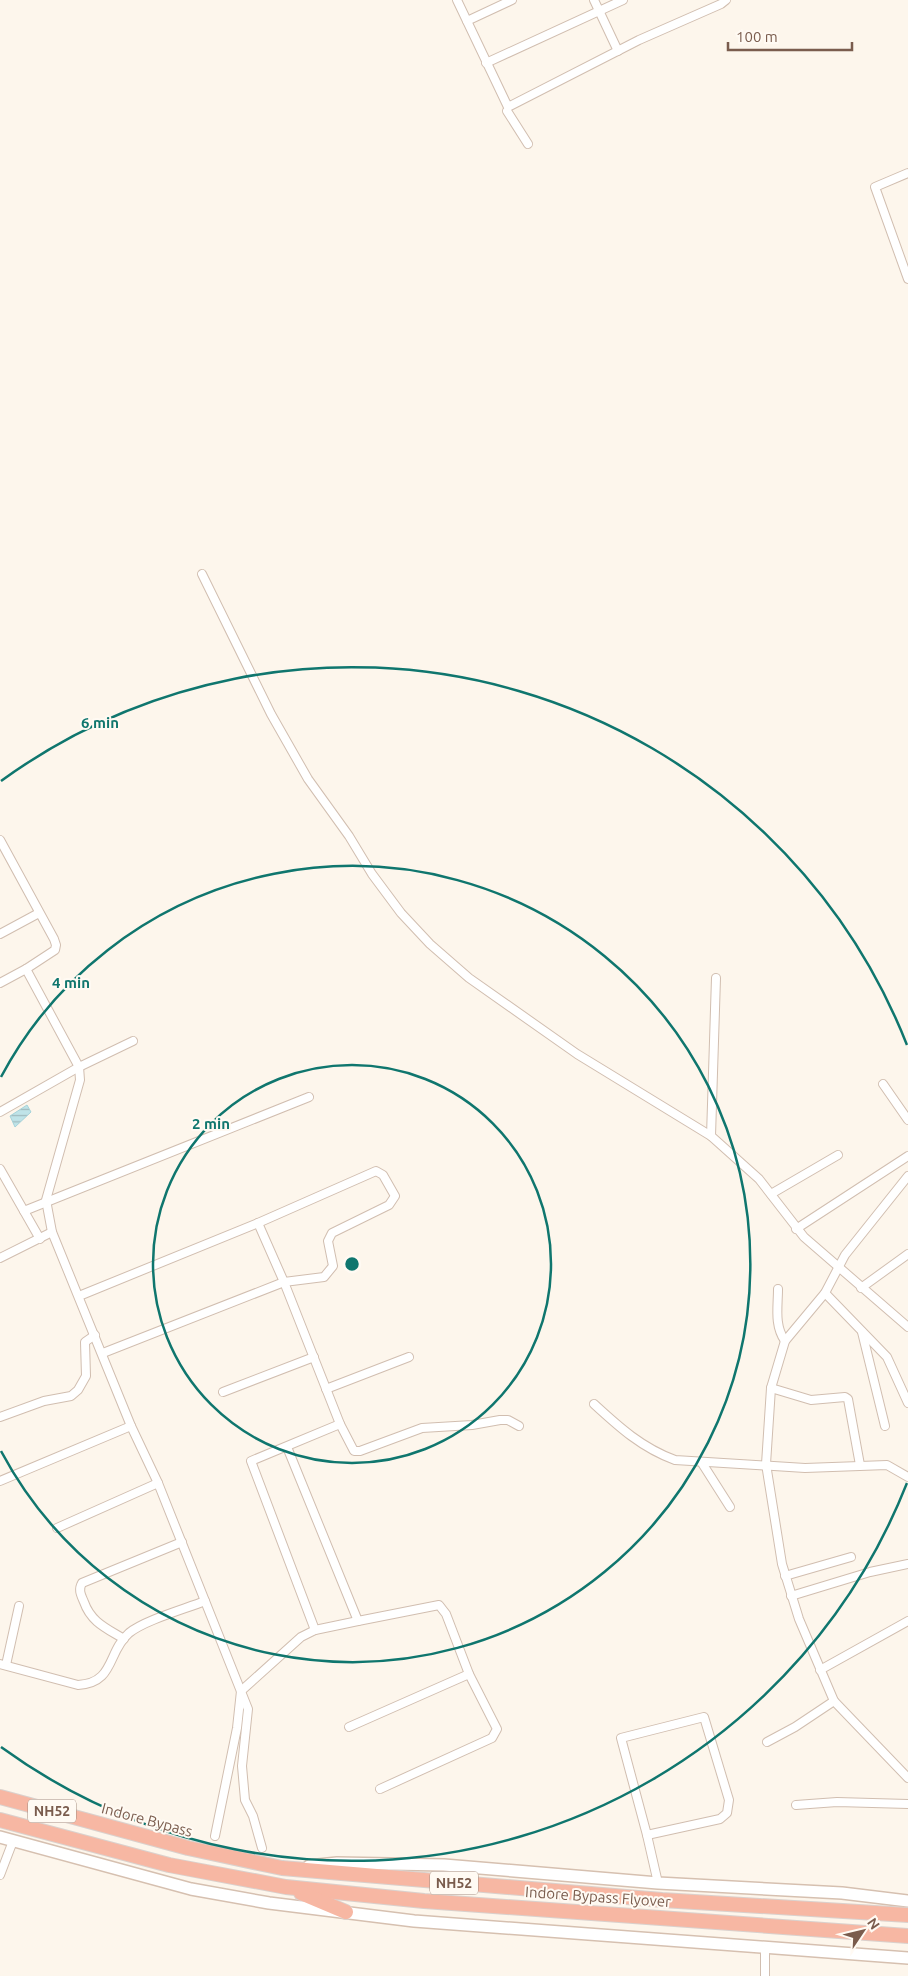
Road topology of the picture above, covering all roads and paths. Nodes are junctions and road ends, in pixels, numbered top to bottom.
1 (457, 0) edge
2 (512, 0) edge
3 (594, 0) edge
4 (622, 0) edge
5 (726, 0) edge
6 (599, 11) junction
7 (467, 21) junction
8 (618, 51) junction
9 (486, 63) junction
10 (507, 111) dead end
11 (528, 144) dead end
12 (908, 173) edge
13 (908, 279) edge
14 (202, 574) dead end
15 (1, 846) edge
16 (39, 913) junction
17 (0, 934) edge
18 (26, 969) junction
19 (716, 978) dead end
20 (0, 983) edge
21 (133, 1041) dead end
22 (79, 1067) junction
23 (883, 1084) dead end
24 (309, 1097) dead end
25 (0, 1112) edge
26 (908, 1120) edge
27 (711, 1136) junction
28 (838, 1155) dead end
29 (908, 1156) edge
30 (0, 1169) edge
31 (908, 1176) edge
32 (771, 1194) junction
33 (46, 1200) junction
34 (24, 1211) junction
35 (258, 1222) junction
36 (796, 1229) junction
37 (52, 1232) junction
38 (40, 1239) junction
39 (908, 1254) edge
40 (0, 1258) edge
41 (838, 1268) junction
42 (284, 1282) junction
43 (861, 1288) junction
44 (778, 1289) dead end
45 (824, 1293) junction
46 (79, 1296) junction
47 (908, 1327) edge
48 (861, 1330) junction
49 (95, 1335) junction
50 (786, 1341) junction
51 (103, 1353) junction
52 (314, 1357) junction
53 (409, 1357) dead end
54 (771, 1388) junction
55 (326, 1389) junction
56 (224, 1392) dead end
57 (908, 1403) edge
58 (594, 1404) dead end
59 (0, 1418) edge
60 (340, 1424) junction
61 (131, 1426) junction
62 (519, 1426) dead end
63 (885, 1426) dead end
64 (287, 1447) junction
65 (702, 1463) junction
66 (766, 1464) junction
67 (860, 1465) junction
68 (908, 1477) edge
69 (0, 1481) edge
70 (158, 1482) junction
71 (730, 1507) dead end
72 (58, 1528) dead end
73 (182, 1542) junction
74 (851, 1557) dead end
75 (908, 1564) edge
76 (785, 1576) junction
77 (791, 1596) junction
78 (204, 1601) junction
79 (19, 1606) dead end
80 (358, 1621) junction
81 (908, 1621) edge
82 (315, 1630) junction
83 (124, 1639) junction
84 (3, 1665) edge
85 (820, 1670) junction
86 (469, 1674) junction
87 (241, 1691) junction
88 (834, 1701) junction
89 (349, 1727) dead end
90 (767, 1742) dead end
91 (908, 1778) edge
92 (380, 1789) dead end
93 (0, 1797) edge
94 (908, 1804) edge
95 (796, 1805) dead end
96 (0, 1820) edge
97 (647, 1835) junction
98 (215, 1836) dead end
99 (0, 1837) edge
100 (13, 1841) junction
101 (262, 1848) dead end
102 (2, 1862) edge
103 (288, 1869) junction
104 (0, 1875) edge
105 (658, 1883) junction
106 (286, 1887) junction
107 (908, 1901) edge
108 (346, 1912) junction
109 (908, 1915) edge
110 (908, 1936) edge
111 (765, 1946) junction
112 (908, 1958) edge
113 (765, 1976) edge

1 - 7 street
2 - 7 street
3 - 6 street
4 - 6 street
5 - 8 street
6 - 8 street
6 - 9 street
7 - 9 street
8 - 9 street
10 - 11 street
12 - 13 street
14 - 27 street
15 - 16 street
16 - 17 street
16 - 18 street
18 - 20 street
18 - 22 street
19 - 27 street
21 - 22 street
22 - 25 street
22 - 33 street
23 - 26 street
24 - 33 street
27 - 32 street
28 - 32 street
29 - 36 street
30 - 34 street
31 - 41 street
32 - 36 street
33 - 34 street
33 - 37 street
34 - 38 street
35 - 42 street
35 - 42 street
35 - 46 street
36 - 41 street
37 - 38 street
37 - 46 street
38 - 40 street
39 - 43 street
41 - 43 street
41 - 45 street
42 - 51 street
42 - 52 street
43 - 47 street
44 - 50 street
45 - 48 street
45 - 50 street
46 - 49 street
48 - 57 street
48 - 63 street
49 - 51 street
49 - 59 street
50 - 54 street
51 - 61 street
52 - 55 street
52 - 56 street
53 - 55 street
54 - 66 street
54 - 67 street
55 - 60 street
58 - 65 street
60 - 62 street
60 - 64 street
61 - 69 street
61 - 70 street
64 - 80 street
64 - 82 street
65 - 66 street
65 - 71 street
66 - 67 street
66 - 76 street
67 - 68 street
70 - 72 street
70 - 73 street
73 - 78 street
73 - 83 street
74 - 76 street
75 - 77 street
76 - 77 street
77 - 85 street
78 - 83 street
78 - 87 street
79 - 84 street
80 - 82 street
80 - 86 street
81 - 85 street
82 - 87 street
83 - 84 street
85 - 88 street
86 - 89 street
86 - 92 street
87 - 98 street
87 - 101 street
88 - 90 street
88 - 91 street
93 - 103 highway, Indore Bypass / NH52
94 - 95 street
96 - 106 highway, NH52
97 - 97 street
97 - 105 street
99 - 100 street
100 - 102 street
100 - 108 street
102 - 104 street
103 - 105 street
103 - 109 highway, Indore Bypass Flyover / NH52
105 - 107 street
106 - 108 highway
106 - 110 highway, Indore Bypass Flyover / NH52
108 - 111 street
111 - 112 street
111 - 113 street

